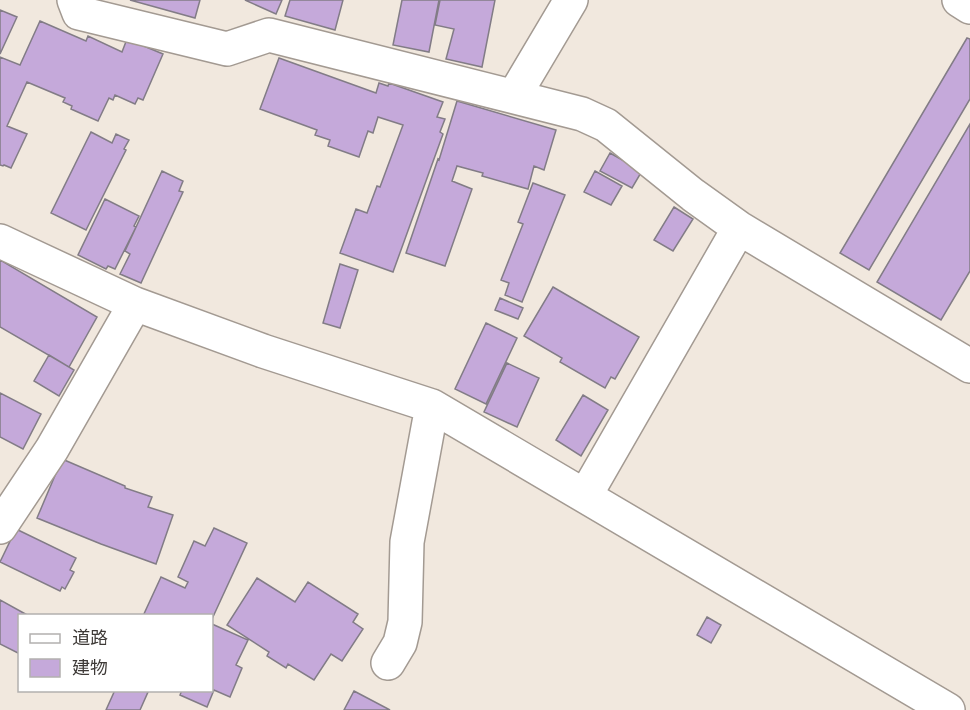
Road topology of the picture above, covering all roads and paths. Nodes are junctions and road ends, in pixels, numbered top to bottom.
1 (74, 0) edge
2 (571, 0) edge
3 (959, 0) edge
4 (970, 7) edge
5 (514, 96) junction
6 (739, 228) junction
7 (0, 241) edge
8 (135, 304) junction
9 (970, 366) edge
10 (432, 406) junction
11 (585, 496) junction
12 (0, 527) edge
13 (388, 663) dead end
14 (970, 707) edge
15 (950, 710) edge

1 - 5 street
2 - 5 street
3 - 4 street
5 - 6 street
6 - 9 street
6 - 11 street
7 - 8 street
8 - 10 street
8 - 12 street
10 - 11 street
10 - 13 street
11 - 15 street
14 - 15 street

